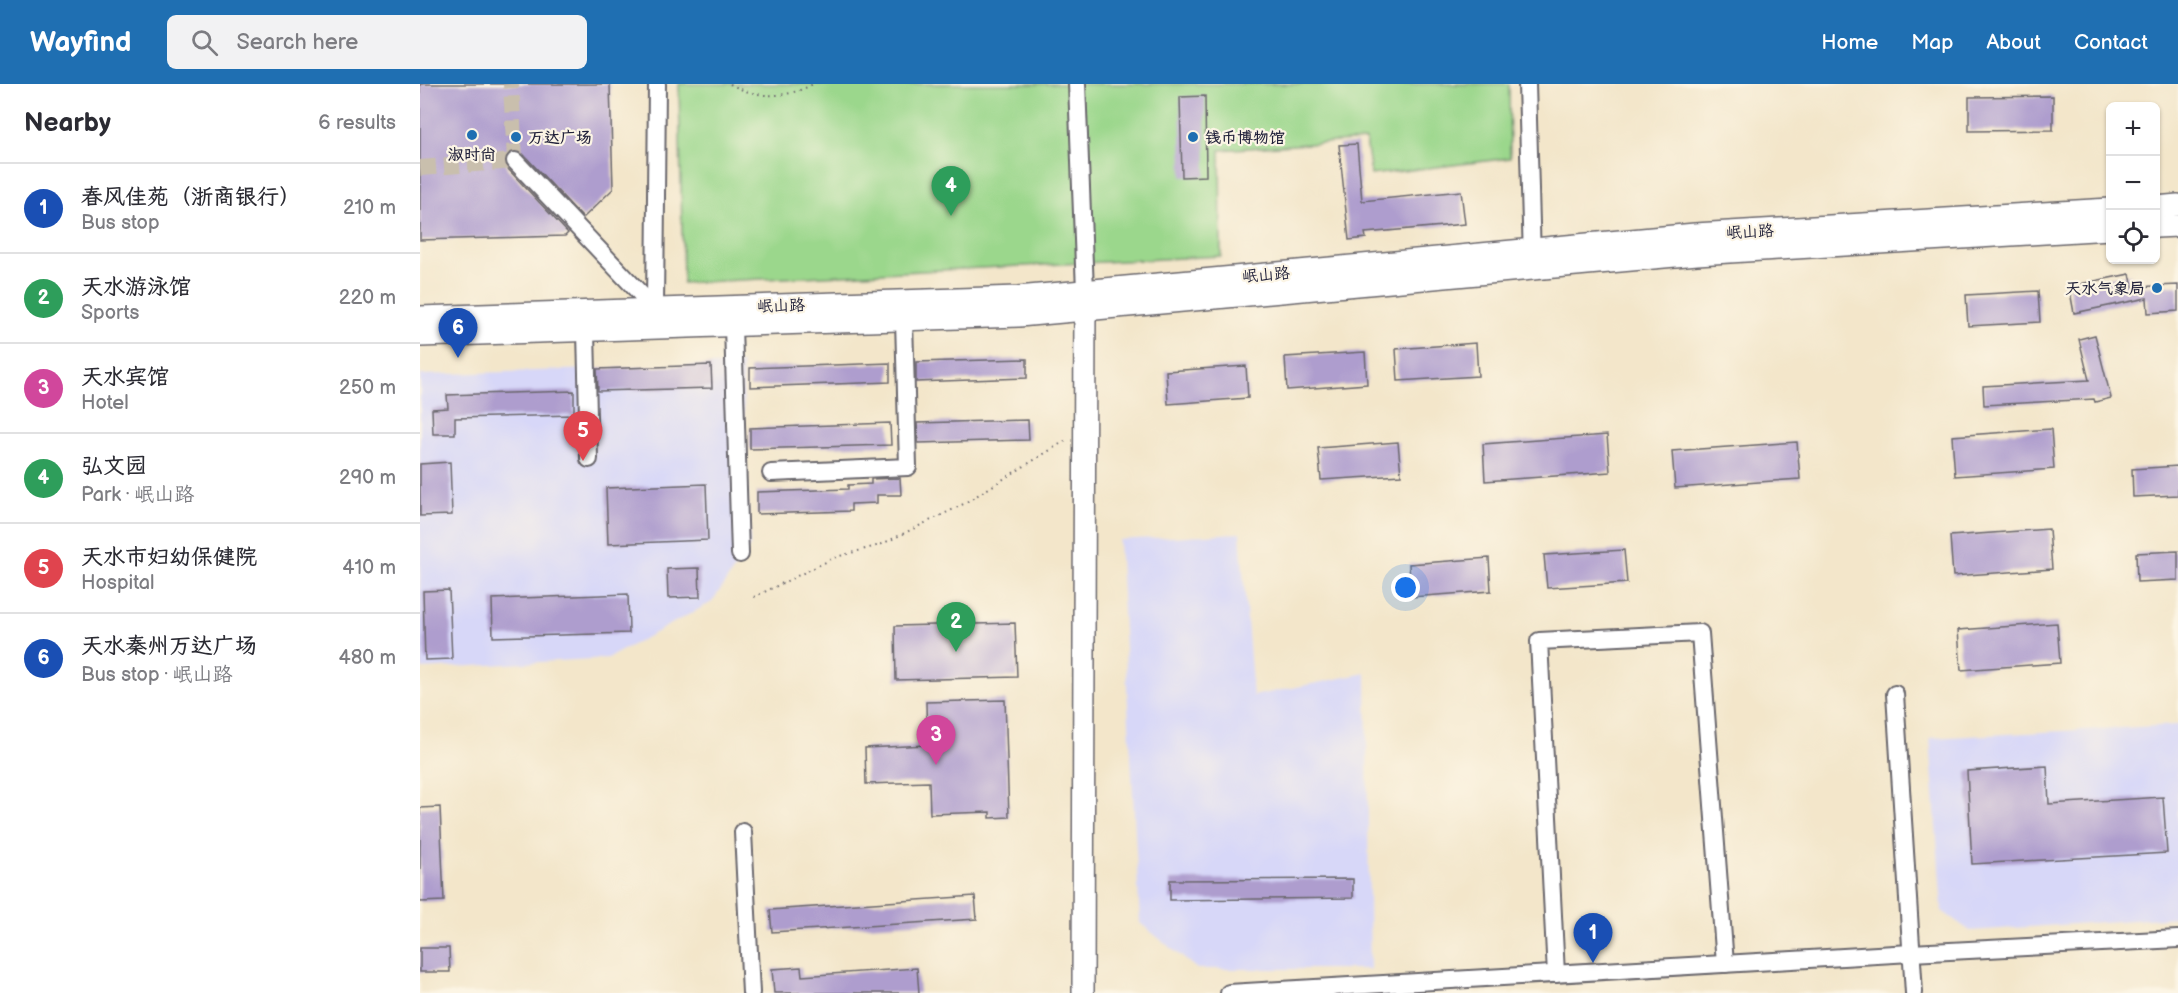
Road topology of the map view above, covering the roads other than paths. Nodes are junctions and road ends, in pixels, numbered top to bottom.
1 (657, 84) edge
2 (1077, 84) edge
3 (1527, 84) edge
4 (516, 161) dead end
5 (2178, 205) edge
6 (2160, 207) edge
7 (2106, 209) edge
8 (2178, 226) edge
9 (2160, 227) edge
10 (2106, 230) edge
11 (1532, 259) junction
12 (1085, 301) junction
13 (655, 309) junction
14 (420, 317) edge
15 (904, 320) junction
16 (733, 326) junction
17 (586, 331) junction
18 (420, 336) edge
19 (589, 459) dead end
20 (771, 472) dead end
21 (740, 554) dead end
22 (1895, 694) dead end
23 (743, 832) dead end
24 (2178, 939) edge
25 (1911, 953) junction
26 (1725, 964) junction
27 (1556, 974) junction
28 (751, 993) edge
29 (1083, 993) edge
30 (1229, 993) edge
31 (1914, 993) edge

1 - 13 street
2 - 12 street
3 - 11 street
4 - 13 street
5 - 6 main road
7 - 11 main road, 岷山路
8 - 9 main road
10 - 11 main road, 岷山路
11 - 12 main road, 岷山路
12 - 13 main road, 岷山路
12 - 15 main road, 岷山路
12 - 29 main road
13 - 14 main road, 岷山路
15 - 16 main road, 岷山路
15 - 20 street
16 - 17 main road, 岷山路
16 - 21 street
17 - 18 main road, 岷山路
17 - 19 street
22 - 25 street
23 - 28 street
24 - 25 street
25 - 26 street
25 - 31 street
26 - 27 street
26 - 27 street
27 - 30 street

